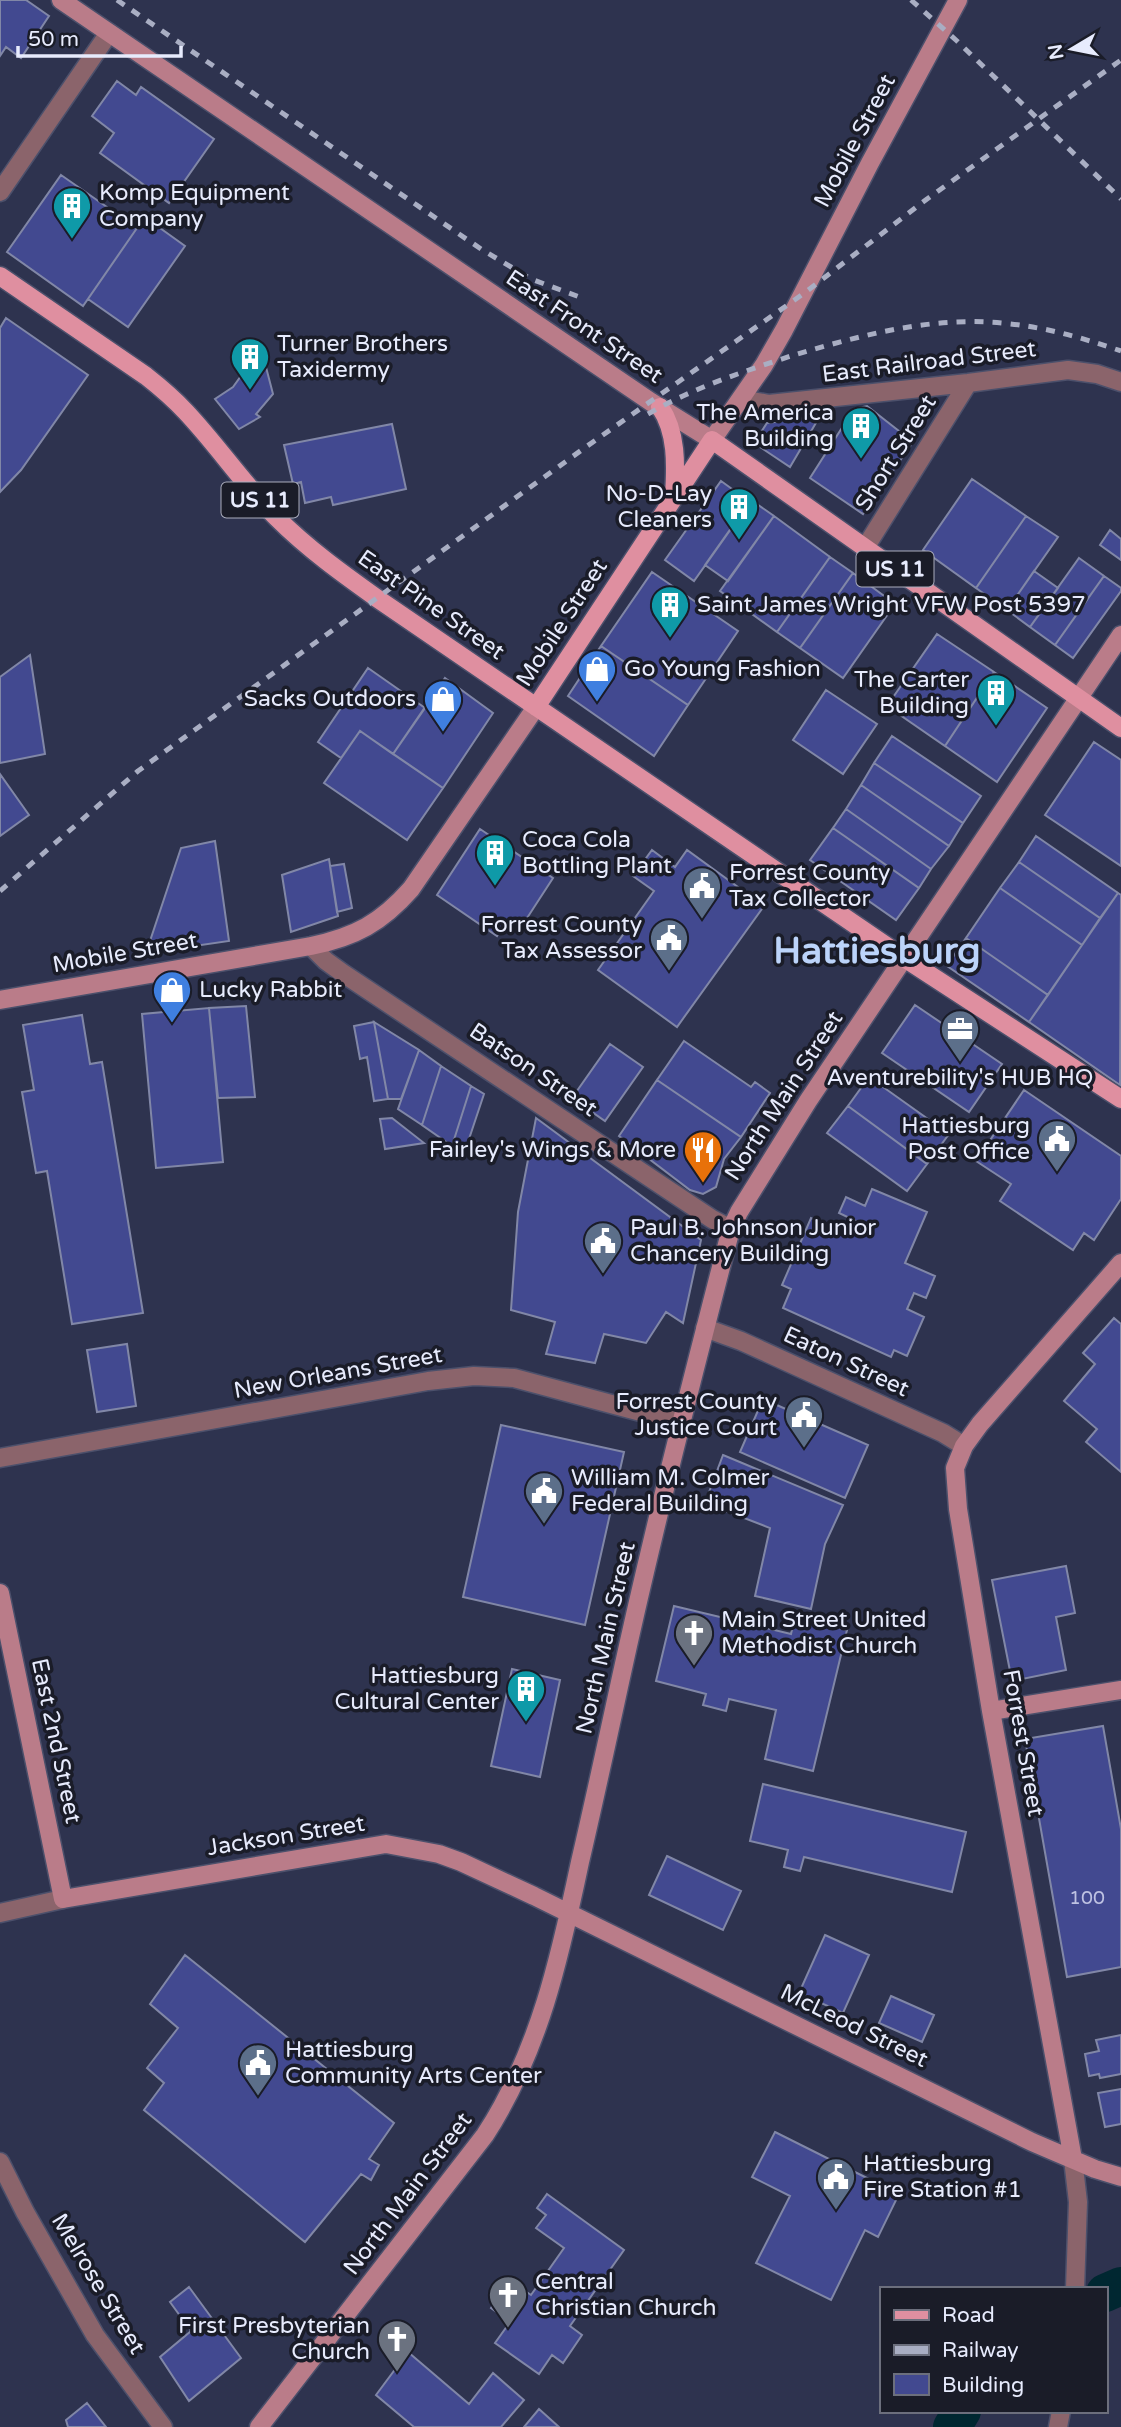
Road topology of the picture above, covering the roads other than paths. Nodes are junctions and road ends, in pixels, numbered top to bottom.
1 (61, 0) edge
2 (958, 0) edge
3 (108, 33) junction
4 (0, 192) edge
5 (0, 276) edge
6 (1121, 382) edge
7 (968, 383) junction
8 (741, 399) junction
9 (660, 407) junction
10 (712, 440) junction
11 (674, 498) junction
12 (865, 548) junction
13 (1121, 635) edge
14 (1078, 697) junction
15 (536, 707) junction
16 (1121, 728) edge
17 (312, 946) junction
18 (904, 958) junction
19 (0, 1000) edge
20 (1121, 1099) edge
21 (731, 1229) junction
22 (1121, 1263) edge
23 (705, 1328) junction
24 (682, 1423) junction
25 (964, 1446) junction
26 (0, 1458) edge
27 (0, 1593) edge
28 (1121, 1690) edge
29 (991, 1711) junction
30 (63, 1899) junction
31 (0, 1913) edge
32 (569, 1914) junction
33 (1073, 2159) junction
34 (0, 2162) edge
35 (1121, 2177) edge
36 (1075, 2287) edge
37 (163, 2427) edge
38 (259, 2427) edge

1 - 3 street, East Front Street
2 - 8 street, Mobile Street
3 - 4 street
3 - 9 street, East Front Street
5 - 15 main road, East Pine Street / US 11
6 - 7 street, East Railroad Street
7 - 8 street, East Railroad Street
7 - 12 street, Short Street
8 - 10 street, Mobile Street
9 - 10 street, East Front Street
9 - 11 main road
10 - 11 main road, Mobile Street
10 - 12 main road, East Front Street / US 11
11 - 15 main road, Mobile Street
12 - 14 main road, East Front Street / US 11
13 - 14 street, North Main Street
14 - 16 main road, US 11
14 - 18 street, North Main Street
15 - 17 street, Mobile Street
15 - 18 main road, East Pine Street / US 11
17 - 19 street, Mobile Street
17 - 21 street, Batson Street
18 - 20 main road, US 11
18 - 21 street, North Main Street
21 - 23 street, North Main Street
22 - 25 street, Forrest Street
23 - 24 street, North Main Street
23 - 25 street, Eaton Street
24 - 26 street, New Orleans Street
24 - 32 street, North Main Street
25 - 29 street, Forrest Street
27 - 30 street, East 2nd Street
28 - 29 street
29 - 33 street, Forrest Street
30 - 31 street, Jackson Street
30 - 32 street, Jackson Street
32 - 33 street, McLeod Street
32 - 38 street, North Main Street
33 - 35 street, McLeod Street
33 - 36 street, Forrest Street
34 - 37 street, Melrose Street

